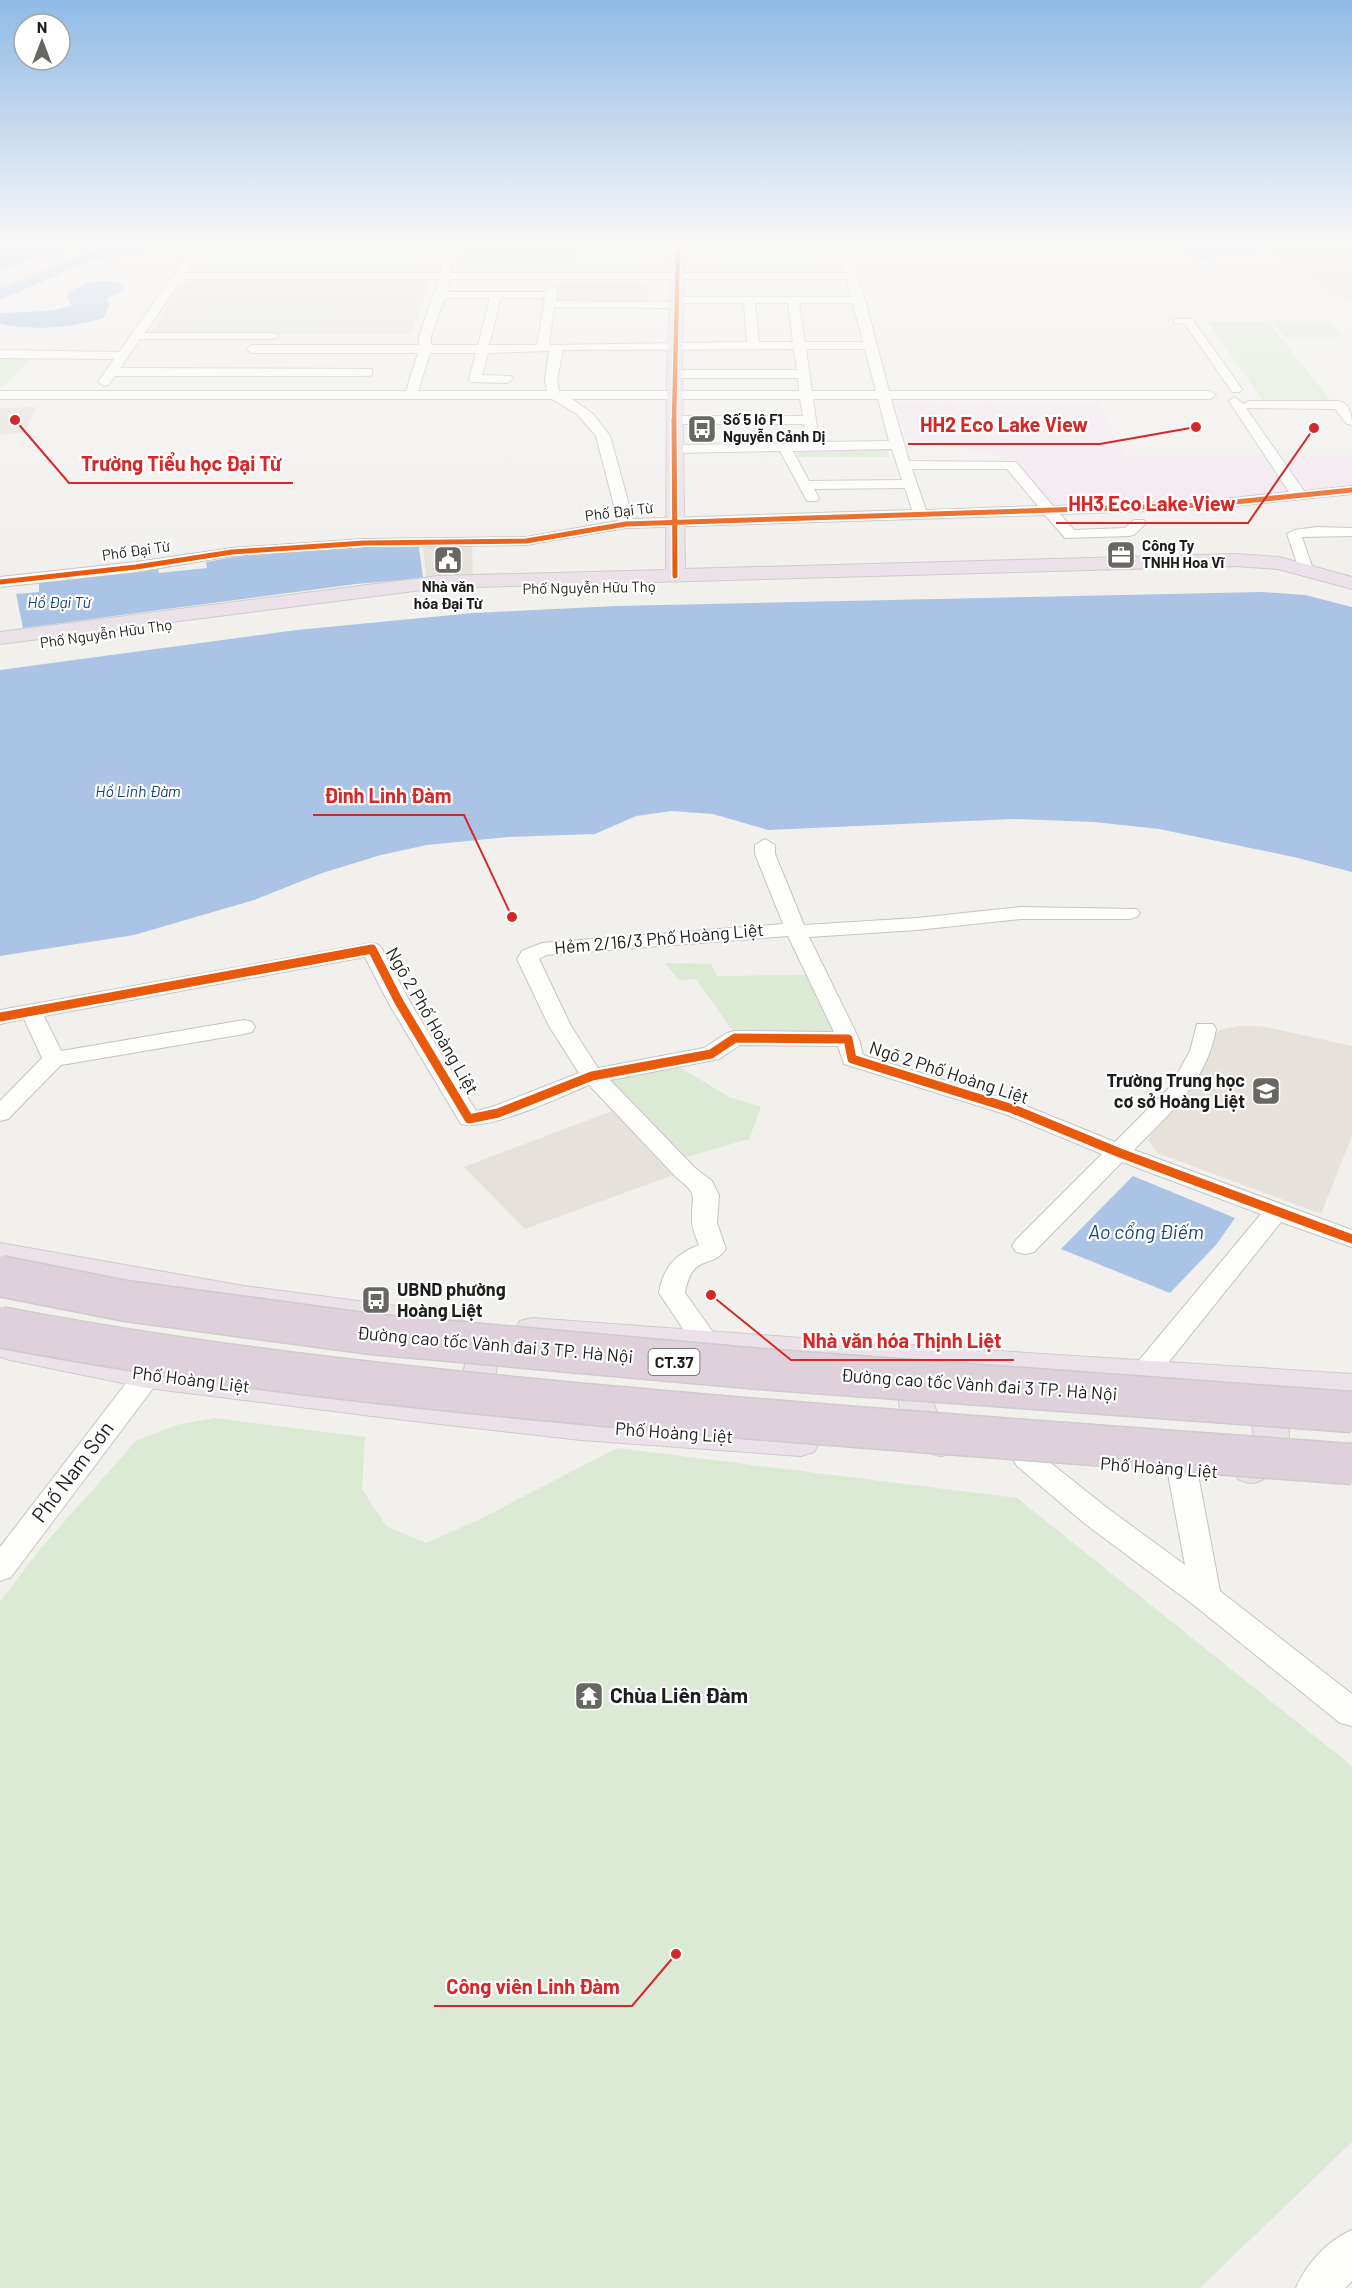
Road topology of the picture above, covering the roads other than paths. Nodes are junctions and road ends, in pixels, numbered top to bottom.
1 (124, 352) edge
2 (251, 352) edge
3 (423, 352) edge
4 (456, 352) edge
5 (508, 352) edge
6 (547, 352) edge
7 (573, 352) edge
8 (649, 352) edge
9 (674, 352) edge
10 (715, 352) edge
11 (775, 352) edge
12 (800, 352) edge
13 (872, 352) edge
14 (1206, 352) edge
15 (0, 354) edge
16 (481, 354) junction
17 (121, 356) junction
18 (557, 357) junction
19 (674, 359) junction
20 (110, 372) junction
21 (240, 372) junction
22 (368, 372) dead end
23 (803, 374) junction
24 (518, 379) dead end
25 (0, 395) edge
26 (411, 395) junction
27 (554, 395) junction
28 (675, 395) junction
29 (806, 395) junction
30 (884, 395) junction
31 (94, 396) junction
32 (227, 396) junction
33 (1238, 396) junction
34 (675, 420) junction
35 (809, 420) junction
36 (1351, 426) edge
37 (783, 445) junction
38 (813, 445) junction
39 (897, 445) junction
40 (674, 449) junction
41 (792, 460) junction
42 (895, 461) junction
43 (909, 484) junction
44 (805, 485) junction
45 (1352, 490) edge
46 (1300, 495) junction
47 (1046, 509) junction
48 (920, 513) junction
49 (823, 517) junction
50 (677, 521) junction
51 (1139, 523) dead end
52 (626, 524) junction
53 (1352, 532) edge
54 (1297, 567) junction
55 (676, 581) junction
56 (0, 582) edge
57 (1352, 583) edge
58 (0, 638) edge
59 (0, 648) edge
60 (765, 845) dead end
61 (1130, 914) dead end
62 (795, 929) junction
63 (31, 1011) junction
64 (0, 1017) edge
65 (244, 1027) dead end
66 (1205, 1029) dead end
67 (849, 1039) junction
68 (54, 1059) junction
69 (592, 1076) junction
70 (0, 1114) edge
71 (1120, 1153) junction
72 (1276, 1212) junction
73 (1352, 1239) edge
74 (1025, 1246) dead end
75 (0, 1253) edge
76 (0, 1276) edge
77 (449, 1322) junction
78 (0, 1327) edge
79 (706, 1342) junction
80 (0, 1346) edge
81 (949, 1360) junction
82 (1146, 1371) junction
83 (147, 1376) junction
84 (1226, 1378) junction
85 (1352, 1386) edge
86 (420, 1410) junction
87 (1352, 1412) edge
88 (958, 1454) junction
89 (1027, 1459) junction
90 (1352, 1464) edge
91 (1182, 1470) junction
92 (1247, 1474) junction
93 (1352, 1482) edge
94 (0, 1569) edge
95 (1206, 1597) junction
96 (1352, 1713) edge
97 (1352, 2251) edge
98 (1317, 2288) edge

1 - 17 street
2 - 21 street
3 - 26 street
4 - 16 street
5 - 16 street
6 - 18 street
7 - 18 street
8 - 19 street
9 - 19 main road
10 - 19 street
11 - 19 street
12 - 23 street
13 - 30 street
14 - 33 street
15 - 17 street
16 - 18 street
16 - 24 street
17 - 20 street
18 - 27 street
19 - 23 street
19 - 28 main road
20 - 21 street
20 - 31 street
21 - 22 street
21 - 32 street
23 - 29 street
25 - 31 street
26 - 27 street
26 - 32 street
27 - 28 street
27 - 52 street
28 - 29 street
28 - 34 main road
29 - 30 street
29 - 35 street
30 - 33 street
30 - 39 street
31 - 32 street
33 - 36 street
33 - 46 street
34 - 35 street
34 - 40 main road
35 - 38 street
37 - 38 street
37 - 40 street
37 - 41 street
38 - 39 street
39 - 42 street
40 - 50 main road
41 - 42 street
41 - 44 street
42 - 43 street
42 - 47 street
43 - 44 street
43 - 48 street
44 - 49 street
45 - 46 street, Phố Đại Từ
46 - 47 street, Phố Đại Từ
47 - 48 street, Phố Đại Từ
47 - 51 street
48 - 49 street, Phố Đại Từ
49 - 50 street, Phố Đại Từ
50 - 52 street, Phố Đại Từ
50 - 55 main road
52 - 56 street, Phố Đại Từ
53 - 54 street
54 - 55 main road, Phố Nguyễn Hữu Thọ
54 - 57 main road, Phố Nguyễn Hữu Thọ
55 - 58 main road, Phố Nguyễn Hữu Thọ
55 - 59 main road, Phố Nguyễn Hữu Thọ
60 - 62 street
61 - 62 street, Hẻm 2/16/3 Phố Hoàng Liệt
62 - 67 street
62 - 69 street, Hẻm 2/16/3 Phố Hoàng Liệt
63 - 64 street, Ngõ 2 Phố Hoàng Liệt
63 - 68 street
63 - 69 street, Ngõ 2 Phố Hoàng Liệt
65 - 68 street
66 - 71 street
67 - 69 street, Ngõ 2 Phố Hoàng Liệt
67 - 71 street, Ngõ 2 Phố Hoàng Liệt
68 - 70 street
69 - 79 street
71 - 72 street, Ngõ 2 Phố Hoàng Liệt
71 - 74 street
72 - 73 street, Ngõ 2 Phố Hoàng Liệt
72 - 82 street
75 - 77 main road
76 - 87 highway, Đường cao tốc Vành đai 3 TP. Hà Nội / CT.37, bridge
77 - 79 main road
77 - 86 main road
78 - 90 highway, bridge
79 - 81 main road
80 - 83 main road, Phố Hoàng Liệt
81 - 82 main road
81 - 88 main road
82 - 84 main road
83 - 86 main road, Phố Hoàng Liệt
83 - 94 street, Phố Nam Sơn
84 - 85 main road
84 - 92 main road
86 - 88 main road, Phố Hoàng Liệt
88 - 89 main road, Phố Hoàng Liệt
89 - 91 main road, Phố Hoàng Liệt
89 - 95 street
91 - 92 main road, Phố Hoàng Liệt
91 - 95 street
92 - 93 main road, Phố Hoàng Liệt
95 - 96 street
97 - 98 street

